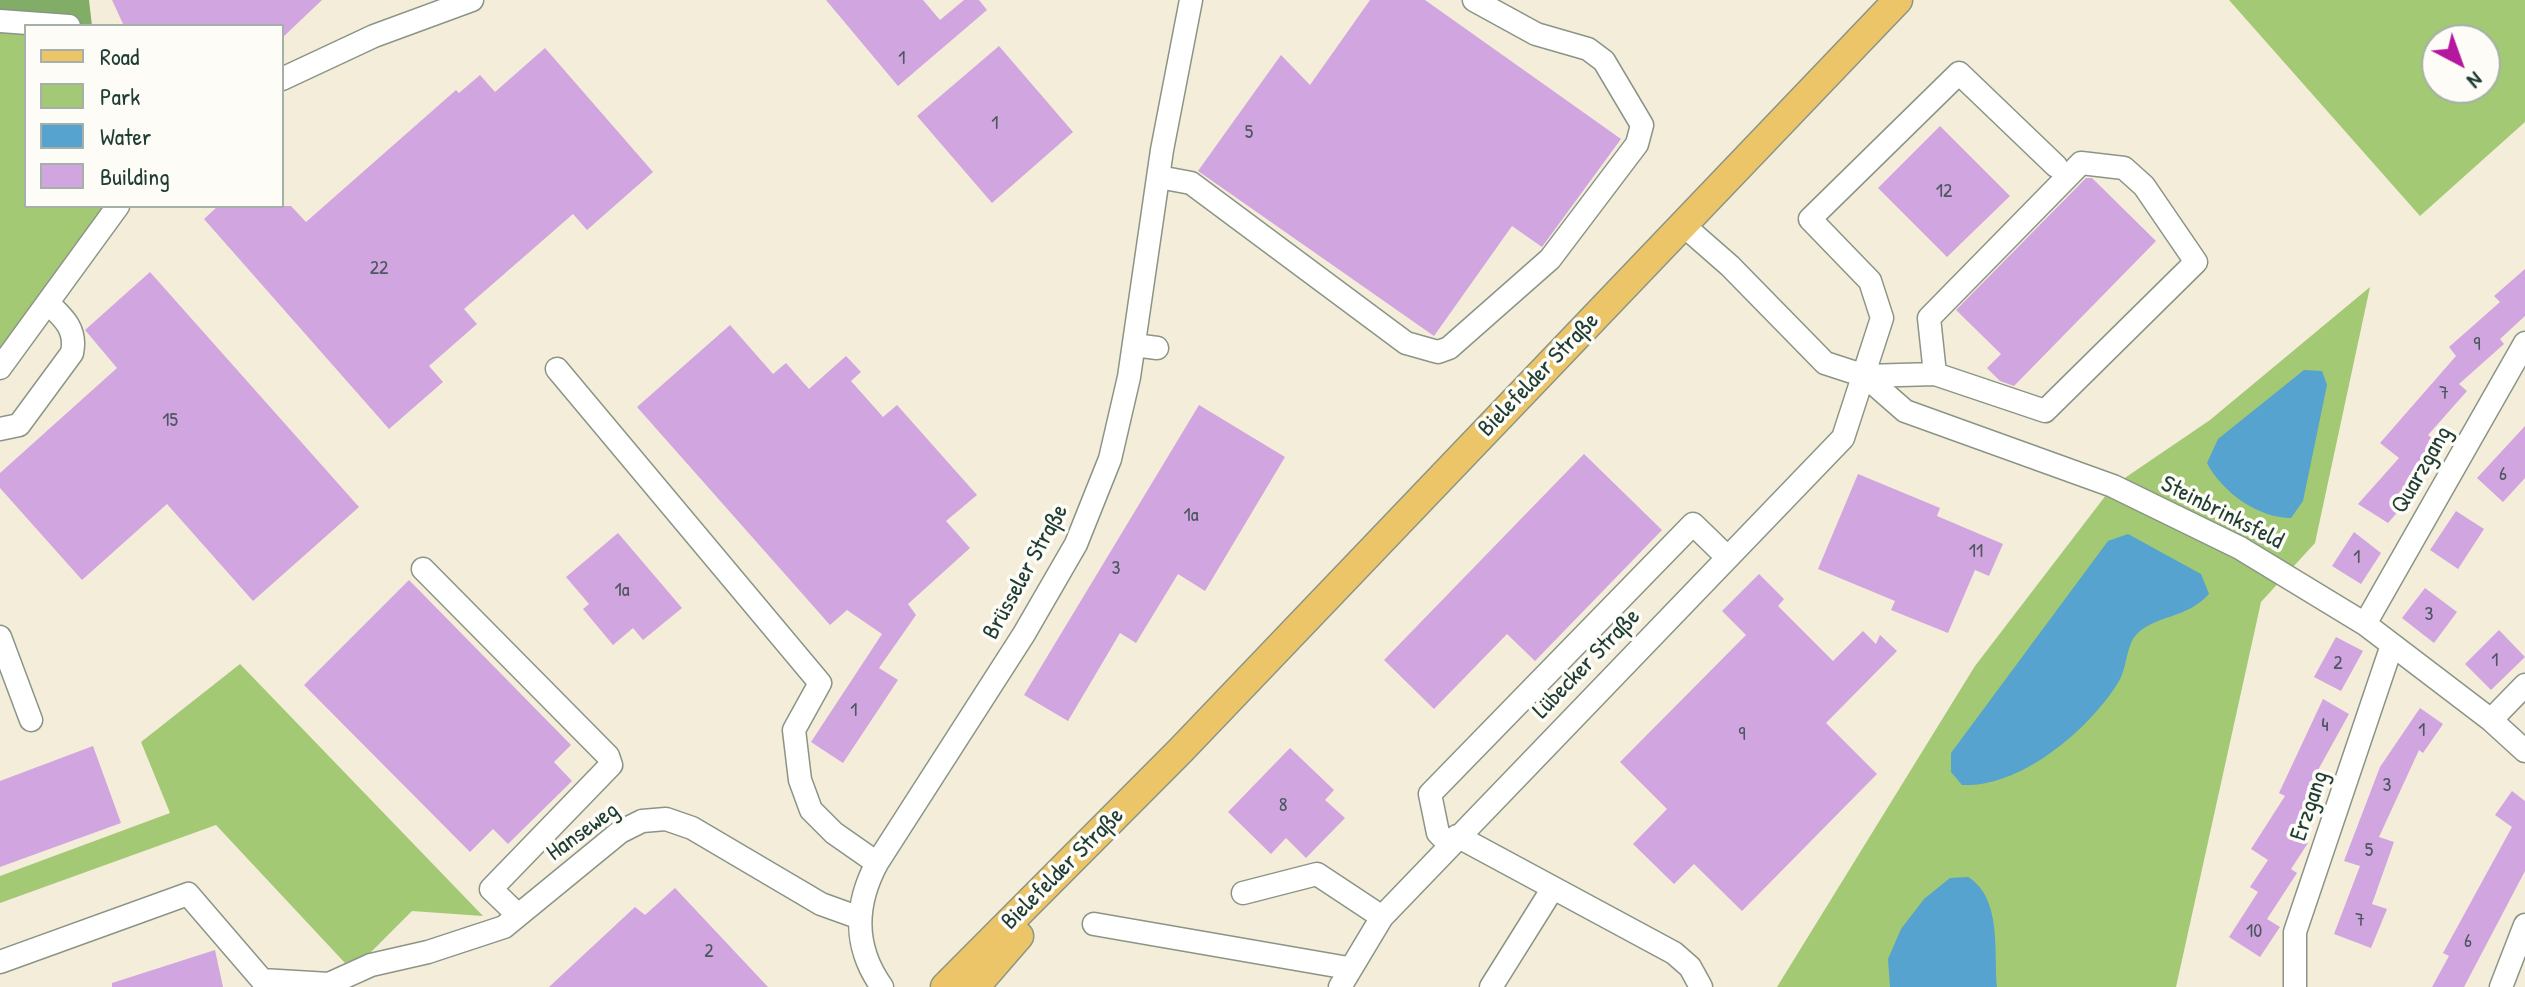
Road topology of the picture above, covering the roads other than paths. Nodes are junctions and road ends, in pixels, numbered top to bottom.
1 (472, 0) edge
2 (1181, 0) edge
3 (1191, 0) edge
4 (1474, 0) edge
5 (1898, 0) edge
6 (0, 21) edge
7 (41, 24) edge
8 (1181, 48) junction
9 (284, 78) edge
10 (2056, 166) dead end
11 (1159, 177) junction
12 (117, 208) edge
13 (1682, 224) junction
14 (49, 304) junction
15 (2525, 343) edge
16 (1134, 345) junction
17 (1157, 348) dead end
18 (0, 368) edge
19 (557, 369) dead end
20 (1935, 374) junction
21 (1865, 376) junction
22 (0, 429) edge
23 (1727, 557) junction
24 (423, 569) dead end
25 (2365, 624) junction
26 (0, 637) edge
27 (2392, 645) junction
28 (2525, 685) edge
29 (31, 720) dead end
30 (2491, 720) junction
31 (1181, 750) junction
32 (2525, 751) edge
33 (1453, 840) junction
34 (877, 863) junction
35 (1553, 888) junction
36 (1243, 893) dead end
37 (518, 915) junction
38 (1382, 917) junction
39 (860, 918) junction
40 (1094, 924) dead end
41 (2525, 925) edge
42 (0, 962) edge
43 (1344, 978) edge
44 (2295, 986) edge
45 (882, 987) edge
46 (945, 987) edge
47 (975, 987) edge
48 (1491, 987) edge
49 (1701, 987) edge
50 (2501, 987) edge

1 - 9 street
2 - 8 street, Brüsseler Straße
3 - 8 street, Brüsseler Straße
4 - 11 street
5 - 13 main road, Bielefelder Straße
6 - 7 street
8 - 11 street, Brüsseler Straße
10 - 21 street, Lübecker Straße
11 - 16 street, Brüsseler Straße
12 - 14 street
13 - 21 street
13 - 31 main road, Bielefelder Straße
14 - 18 street
14 - 22 street
15 - 25 street, Quarzgang
16 - 17 street
16 - 34 street, Brüsseler Straße
19 - 34 street
20 - 20 street
20 - 21 street
21 - 23 street, Lübecker Straße
21 - 25 street, Steinbrinksfeld
23 - 33 street, Lübecker Straße
23 - 33 street
24 - 37 street
25 - 27 street, Steinbrinksfeld
26 - 29 street
27 - 30 street, Steinbrinksfeld
27 - 44 street, Erzgang
28 - 30 street
30 - 32 street, Steinbrinksfeld
31 - 46 main road, Bielefelder Straße
31 - 47 main road, Bielefelder Straße
33 - 35 street
33 - 38 street, Lübecker Straße
34 - 39 street, Brüsseler Straße
35 - 48 street
35 - 49 street
36 - 38 street
37 - 39 street, Hanseweg
37 - 42 street, Hanseweg
38 - 43 street, Lübecker Straße
39 - 45 street, Brüsseler Straße
40 - 43 street
41 - 50 street

